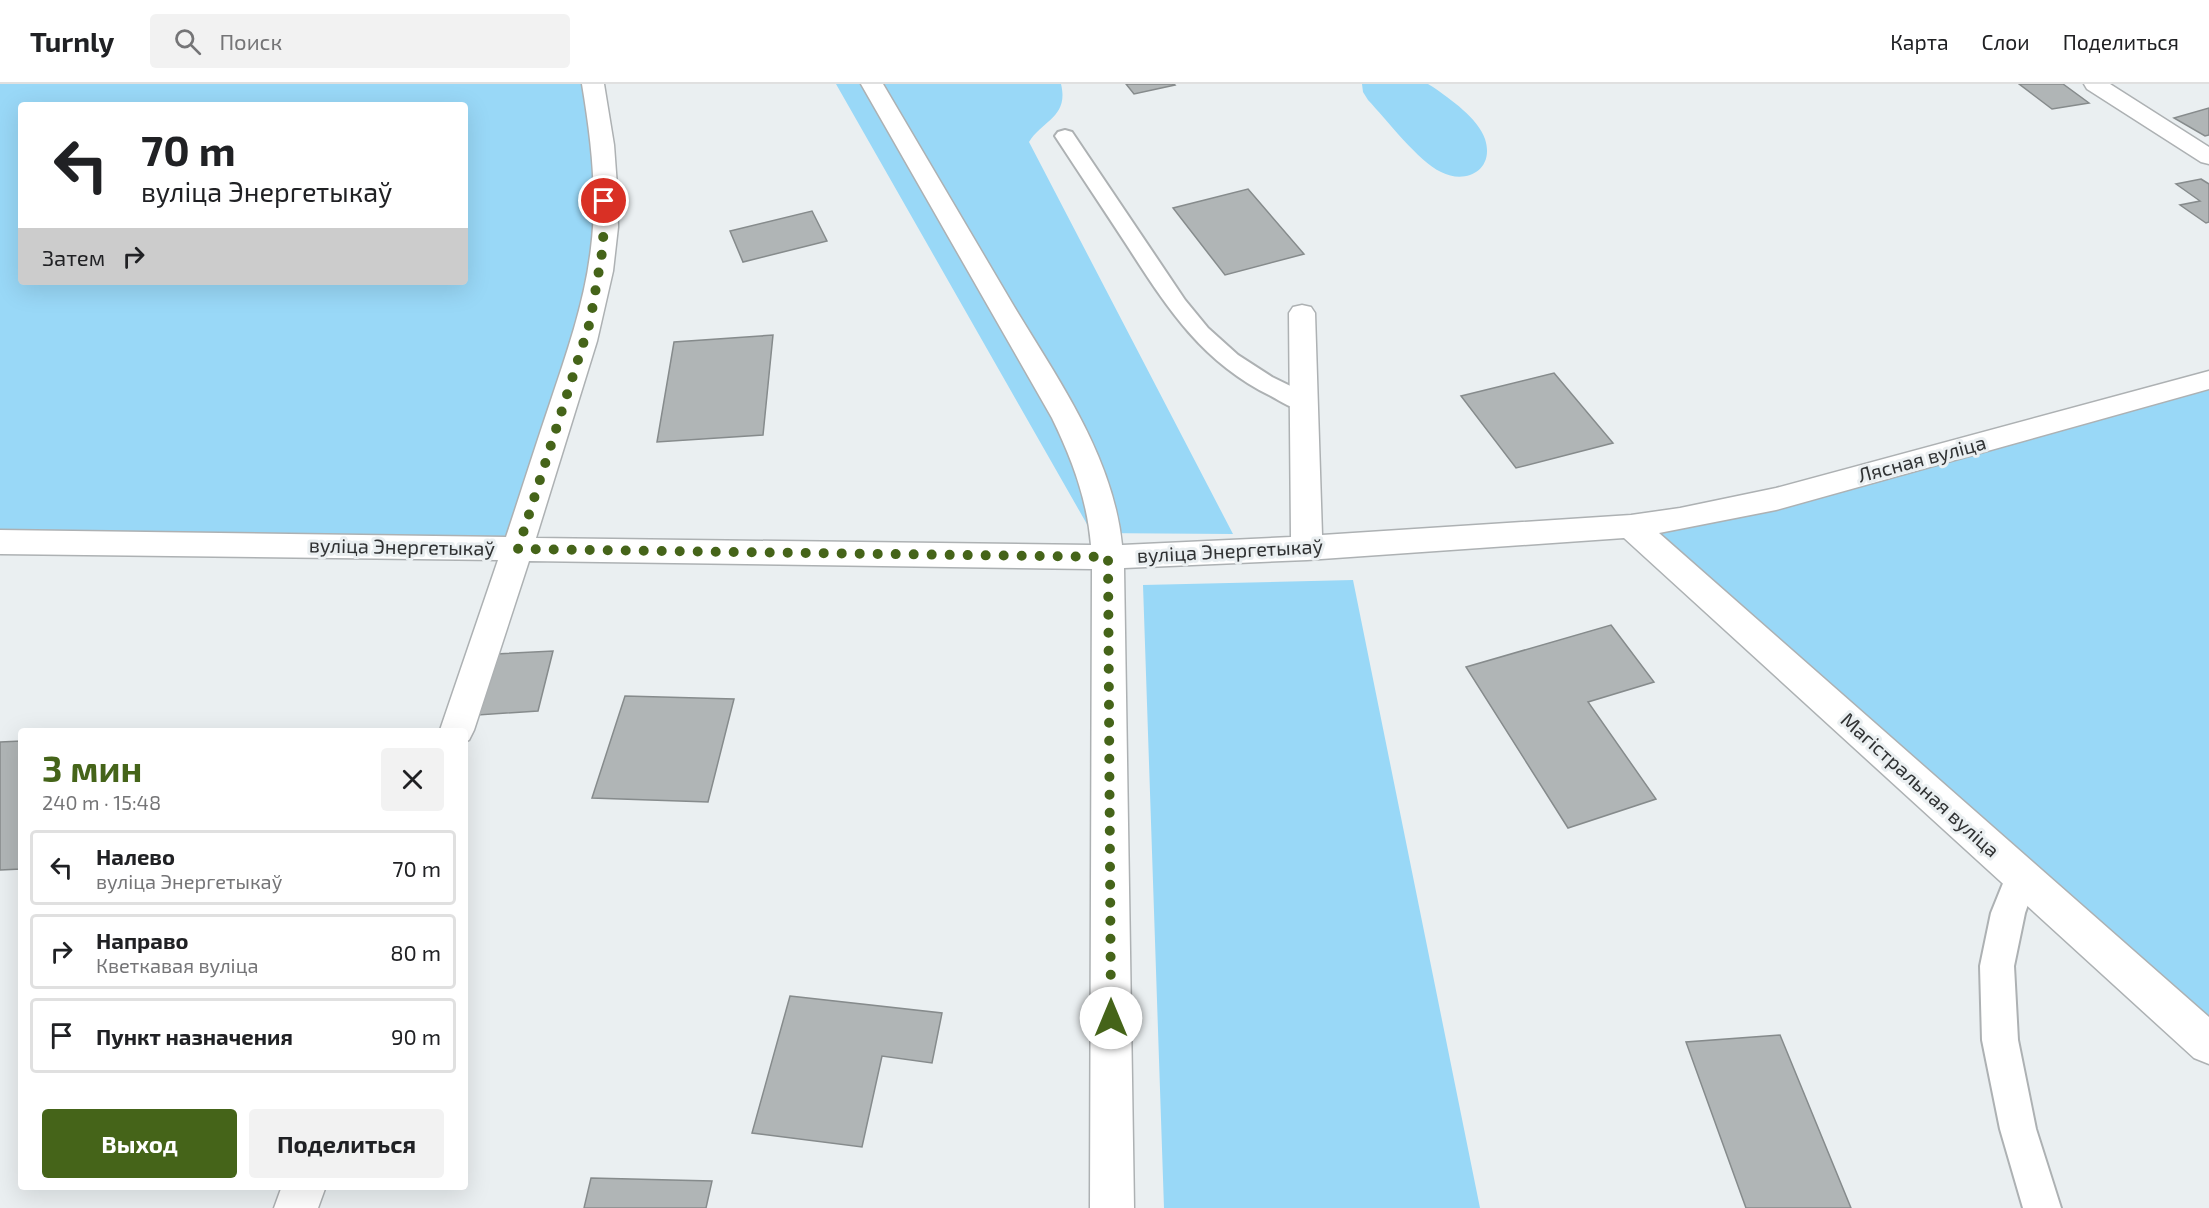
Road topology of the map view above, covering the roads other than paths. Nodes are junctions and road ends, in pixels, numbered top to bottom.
1 (593, 84) edge
2 (872, 84) edge
3 (2095, 84) edge
4 (1065, 136) dead end
5 (2209, 157) edge
6 (1302, 313) dead end
7 (2209, 380) edge
8 (1304, 403) junction
9 (1631, 525) junction
10 (4, 547) edge
11 (1307, 548) junction
12 (518, 549) junction
13 (1108, 557) junction
14 (458, 728) edge
15 (2022, 876) junction
16 (2209, 1044) edge
17 (303, 1190) edge
18 (296, 1208) edge
19 (1112, 1208) edge
20 (2042, 1208) edge

1 - 12 street
2 - 13 street
3 - 5 street
4 - 8 lane
6 - 8 street
7 - 9 street, Лясная вуліца
8 - 11 street
9 - 11 street, вуліца Энергетыкаў
9 - 15 street, Магістральная вуліца
10 - 12 street, вуліца Энергетыкаў
11 - 13 street, вуліца Энергетыкаў
12 - 13 street, вуліца Энергетыкаў
12 - 14 street
13 - 19 street
15 - 16 street, Магістральная вуліца
15 - 20 lane
17 - 18 street

